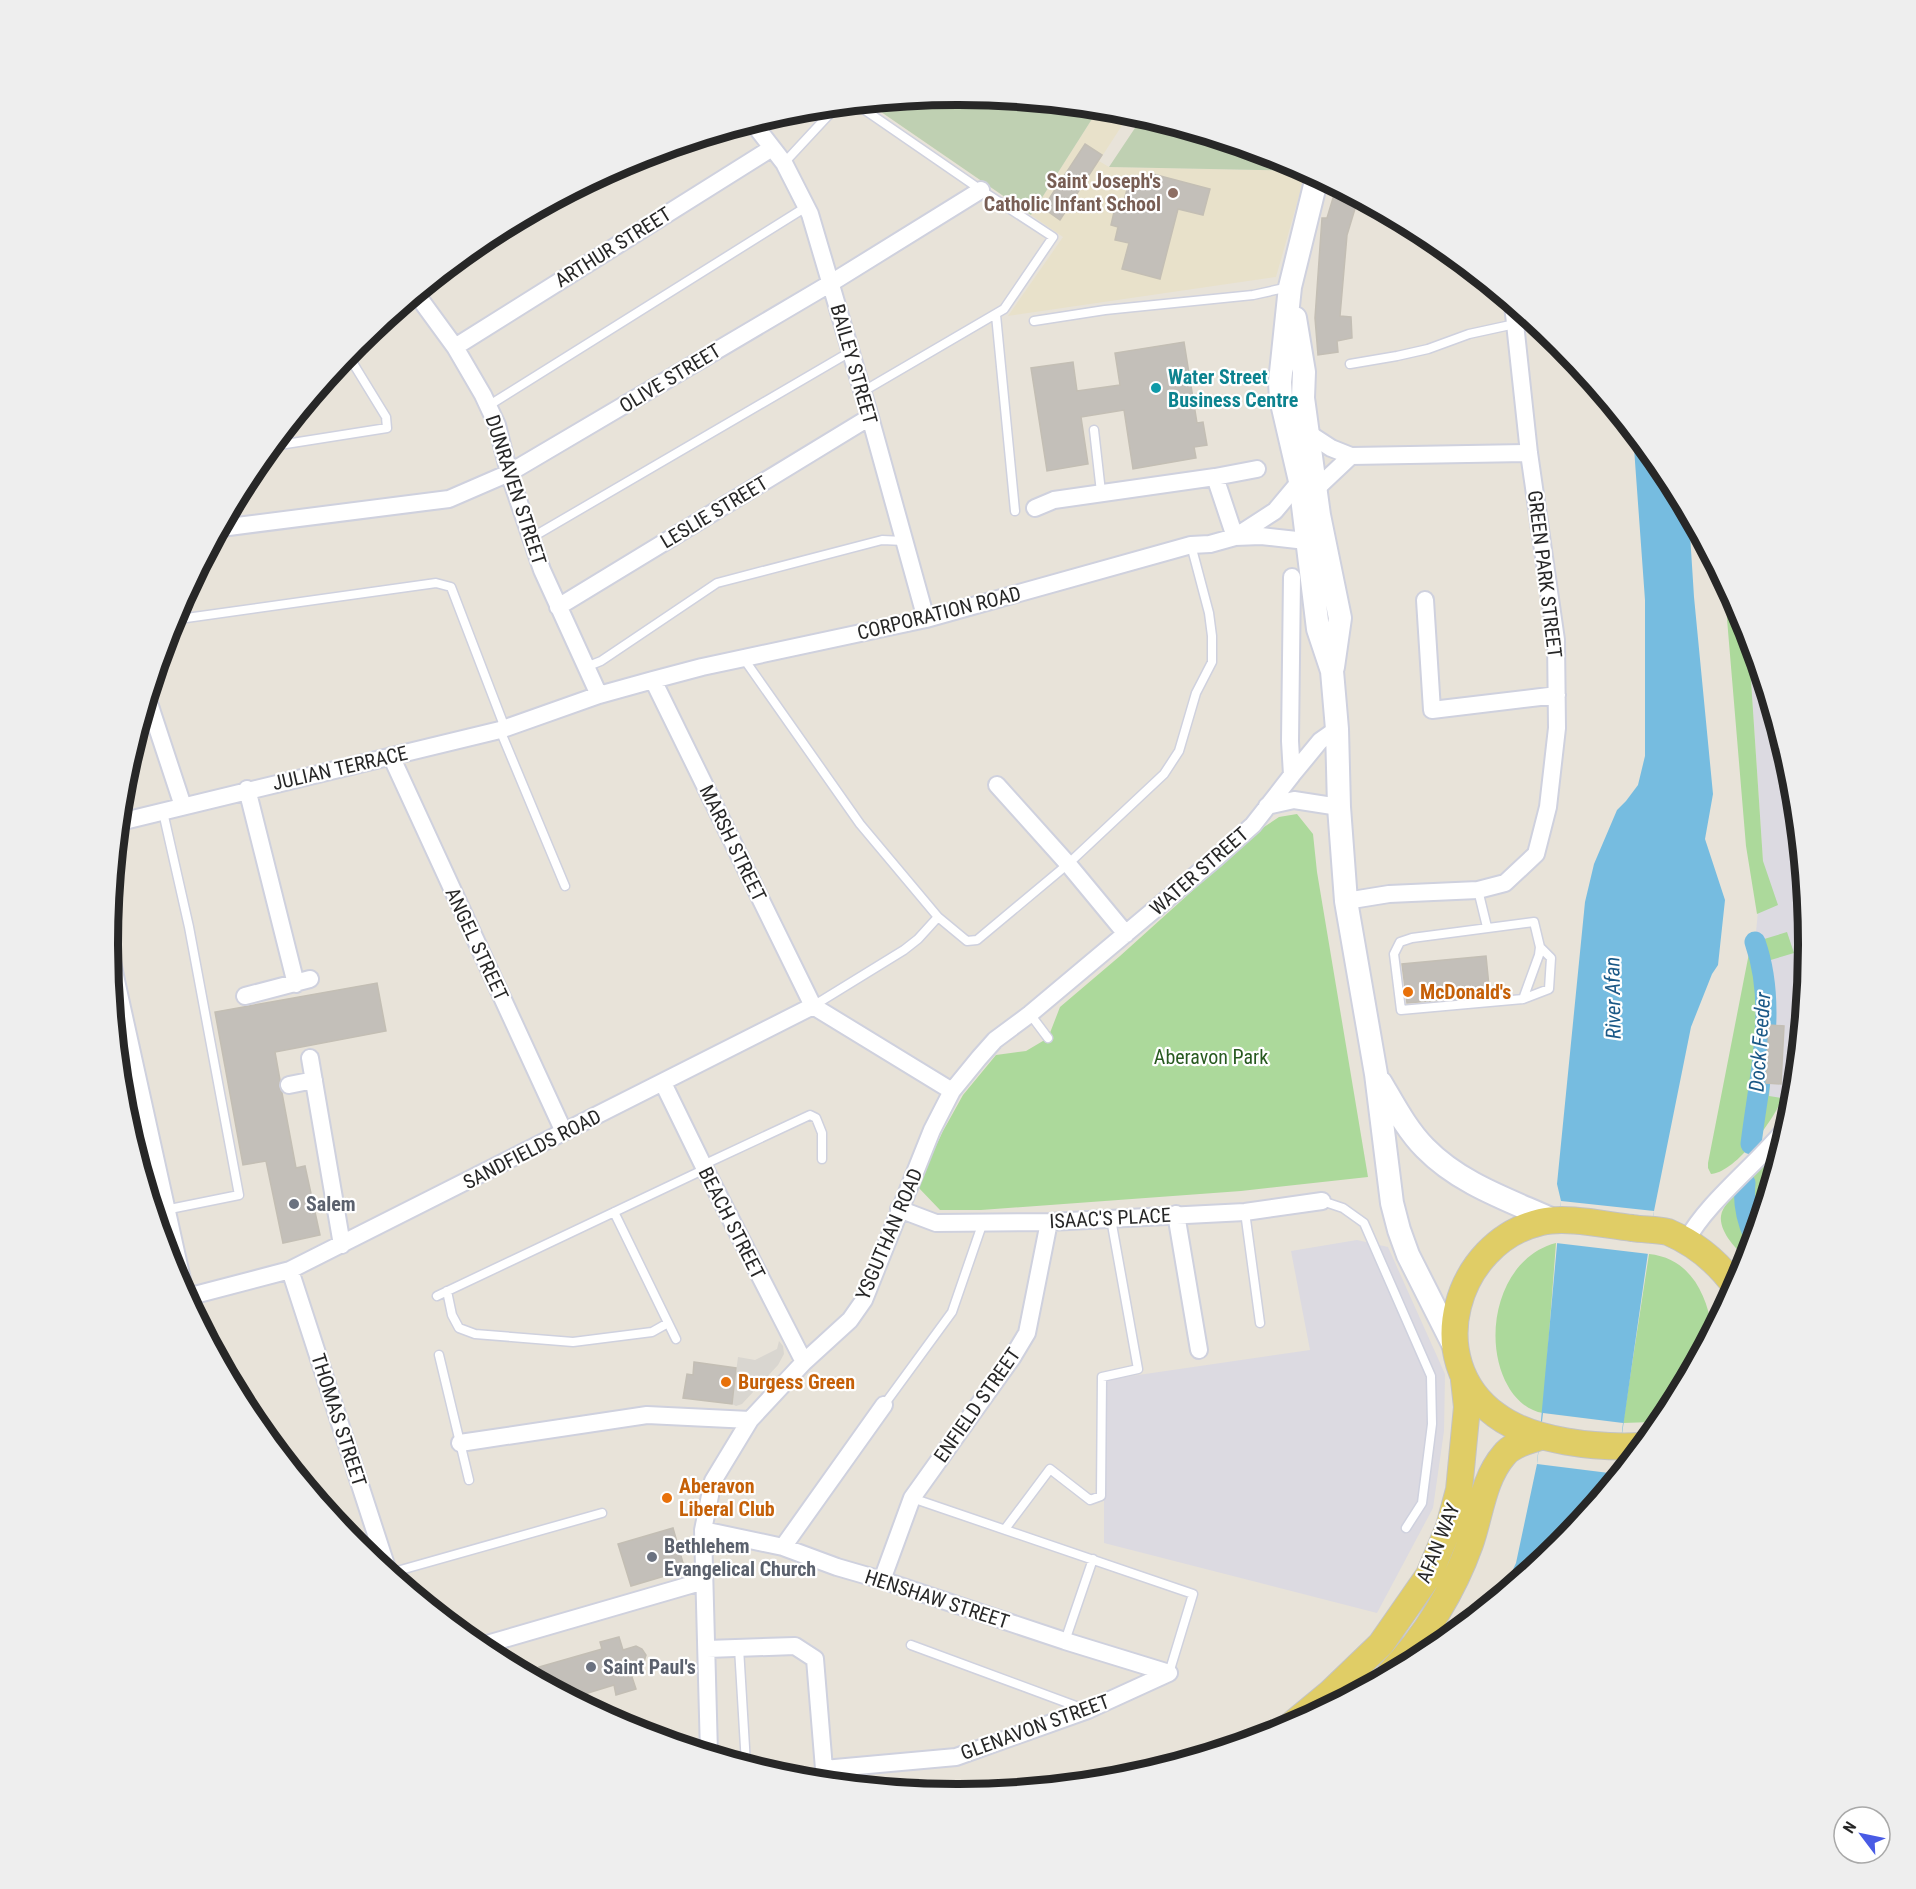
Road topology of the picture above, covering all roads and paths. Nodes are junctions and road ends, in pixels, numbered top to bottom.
1 (865, 110) edge
2 (829, 115) edge
3 (758, 130) edge
4 (772, 148) junction
5 (784, 164) junction
6 (1315, 186) edge
7 (981, 190) junction
8 (806, 207) junction
9 (831, 284) junction
10 (1290, 287) junction
11 (420, 300) edge
12 (996, 315) junction
13 (1514, 315) edge
14 (1034, 321) dead end
15 (1515, 324) junction
16 (454, 347) junction
17 (850, 351) junction
18 (353, 363) edge
19 (1350, 364) dead end
20 (862, 392) junction
21 (488, 406) junction
22 (870, 417) junction
23 (1094, 430) dead end
24 (1308, 433) junction
25 (284, 444) edge
26 (1529, 453) junction
27 (1352, 456) junction
28 (1257, 469) dead end
29 (509, 473) junction
30 (1215, 477) junction
31 (1308, 485) junction
32 (1101, 492) junction
33 (1035, 508) dead end
34 (1015, 511) dead end
35 (1319, 515) junction
36 (230, 527) edge
37 (1235, 537) junction
38 (531, 538) junction
39 (1306, 540) junction
40 (904, 541) junction
41 (1191, 545) junction
42 (1292, 577) dead end
43 (1425, 600) dead end
44 (558, 607) junction
45 (184, 618) edge
46 (926, 619) junction
47 (744, 659) junction
48 (586, 667) junction
49 (1332, 671) junction
50 (653, 680) junction
51 (599, 695) junction
52 (1557, 695) junction
53 (558, 710) joint
54 (152, 711) edge
55 (502, 729) junction
56 (1337, 729) junction
57 (391, 756) junction
58 (1292, 775) junction
59 (997, 785) dead end
60 (247, 789) junction
61 (183, 806) junction
62 (1267, 806) junction
63 (1340, 807) junction
64 (163, 812) junction
65 (128, 820) edge
66 (1068, 864) junction
67 (565, 886) dead end
68 (1478, 890) junction
69 (1346, 901) junction
70 (938, 917) junction
71 (1487, 927) junction
72 (1125, 934) junction
73 (1540, 946) junction
74 (245, 996) dead end
75 (1523, 999) junction
76 (813, 1006) junction
77 (121, 1011) edge
78 (1030, 1014) junction
79 (1048, 1038) dead end
80 (310, 1058) dead end
81 (1376, 1074) junction
82 (314, 1080) junction
83 (663, 1083) junction
84 (289, 1085) dead end
85 (952, 1091) junction
86 (564, 1132) junction
87 (1773, 1143) edge
88 (822, 1160) dead end
89 (704, 1167) junction
90 (159, 1201) edge
91 (1322, 1201) joint
92 (899, 1209) junction
93 (162, 1211) edge
94 (614, 1212) junction
95 (1245, 1212) junction
96 (1176, 1214) junction
97 (1111, 1219) junction
98 (1556, 1220) junction
99 (984, 1222) junction
100 (1049, 1222) junction
101 (1686, 1241) junction
102 (342, 1245) junction
103 (1713, 1260) junction
104 (290, 1270) junction
105 (1731, 1272) edge
106 (1728, 1278) edge
107 (447, 1291) junction
108 (194, 1293) edge
109 (437, 1296) dead end
110 (668, 1323) junction
111 (1260, 1323) dead end
112 (676, 1339) dead end
113 (1454, 1346) junction
114 (1199, 1350) dead end
115 (439, 1355) dead end
116 (804, 1362) junction
117 (1464, 1380) junction
118 (884, 1405) joint
119 (750, 1420) junction
120 (1540, 1437) junction
121 (460, 1443) junction
122 (1630, 1446) edge
123 (470, 1480) dead end
124 (912, 1498) junction
125 (602, 1513) dead end
126 (1406, 1528) dead end
127 (1005, 1529) junction
128 (703, 1530) junction
129 (783, 1547) junction
130 (384, 1557) edge
131 (1094, 1559) junction
132 (397, 1570) edge
133 (882, 1580) junction
134 (704, 1581) junction
135 (1065, 1641) junction
136 (492, 1643) edge
137 (911, 1645) dead end
138 (739, 1648) junction
139 (707, 1649) junction
140 (1405, 1655) edge
141 (1169, 1673) junction
142 (1320, 1701) edge
143 (1088, 1710) junction
144 (709, 1745) edge
145 (746, 1756) edge
146 (825, 1773) edge
147 (831, 1774) edge

1 - 7 lane
2 - 5 lane
3 - 4 street, BAILEY STREET
4 - 5 street, BAILEY STREET
4 - 16 street, ARTHUR STREET
5 - 8 street, BAILEY STREET
6 - 10 street
7 - 9 street, OLIVE STREET
7 - 12 lane
8 - 9 street, BAILEY STREET
8 - 21 lane
9 - 17 street, BAILEY STREET
9 - 29 street, OLIVE STREET
10 - 14 lane
10 - 24 street
10 - 31 street
11 - 16 street, DUNRAVEN STREET
12 - 20 lane
12 - 34 lane
13 - 15 street, GREEN PARK STREET
15 - 19 lane
15 - 26 street, GREEN PARK STREET
16 - 21 street, DUNRAVEN STREET
17 - 20 street, BAILEY STREET
17 - 38 lane
18 - 25 lane
20 - 22 street, BAILEY STREET
21 - 29 street, DUNRAVEN STREET
22 - 40 street, BAILEY STREET
22 - 44 street, LESLIE STREET
23 - 32 lane
24 - 27 street
24 - 31 street
26 - 27 street
26 - 52 street, GREEN PARK STREET
27 - 31 street, CORPORATION ROAD
28 - 30 street
29 - 36 street, OLIVE STREET
29 - 38 street, DUNRAVEN STREET
30 - 32 street
30 - 37 street
31 - 35 street
31 - 37 street, CORPORATION ROAD
31 - 39 street
32 - 33 street
35 - 39 street
35 - 49 street
37 - 39 street
37 - 41 street, CORPORATION ROAD
38 - 44 street, DUNRAVEN STREET
39 - 49 street
40 - 46 street, BAILEY STREET
40 - 48 lane
41 - 46 street, CORPORATION ROAD
41 - 66 lane
42 - 58 street
43 - 52 street
44 - 48 street, DUNRAVEN STREET
45 - 55 lane
46 - 47 street, CORPORATION ROAD
47 - 50 street, CORPORATION ROAD
47 - 70 lane
48 - 51 street, DUNRAVEN STREET
49 - 56 street
50 - 51 street, CORPORATION ROAD
50 - 76 street, MARSH STREET
51 - 53 street, CORPORATION ROAD
52 - 68 street, GREEN PARK STREET
53 - 55 street, JULIAN TERRACE
54 - 61 street
55 - 57 street, JULIAN TERRACE
55 - 67 lane
56 - 58 street, WATER STREET
56 - 63 street
57 - 60 street, JULIAN TERRACE
57 - 86 street, ANGEL STREET
58 - 62 street, WATER STREET
59 - 66 street
60 - 61 street, JULIAN TERRACE
60 - 74 street
61 - 64 street, JULIAN TERRACE
62 - 63 street
62 - 72 street, WATER STREET
63 - 69 street
64 - 65 street, JULIAN TERRACE
64 - 93 lane
66 - 70 lane
66 - 72 street
68 - 69 street, GREEN PARK STREET
68 - 71 lane
69 - 81 street
70 - 76 lane
71 - 73 lane
71 - 75 lane
72 - 78 street, WATER STREET
73 - 75 lane
73 - 75 lane
76 - 83 street, SANDFIELDS ROAD
76 - 85 street
77 - 90 street
78 - 79 lane
78 - 85 street, WATER STREET
80 - 82 street
81 - 98 street
81 - 113 street
82 - 84 street
82 - 102 street
83 - 86 street, SANDFIELDS ROAD
83 - 89 street, BEACH STREET
85 - 92 street, YSGUTHAN ROAD
86 - 102 street, SANDFIELDS ROAD
87 - 101 street
88 - 89 lane
89 - 94 lane
89 - 116 street, BEACH STREET
91 - 95 street, ISAAC'S PLACE
91 - 126 lane
92 - 99 street, ISAAC'S PLACE
92 - 116 street, YSGUTHAN ROAD
94 - 107 lane
94 - 110 lane
95 - 96 street, ISAAC'S PLACE
95 - 111 lane
96 - 97 street, ISAAC'S PLACE
96 - 114 street
97 - 100 street, ISAAC'S PLACE
97 - 127 lane
98 - 101 main road
98 - 113 main road
99 - 100 street, ISAAC'S PLACE
99 - 118 lane
100 - 124 street, ENFIELD STREET
101 - 103 main road
102 - 104 street, SANDFIELDS ROAD
103 - 105 main road
103 - 106 main road
104 - 108 street, SANDFIELDS ROAD
104 - 130 street, THOMAS STREET
107 - 109 lane
107 - 110 lane
110 - 112 lane
113 - 117 main road
115 - 121 lane
116 - 119 street, YSGUTHAN ROAD
117 - 120 main road
117 - 142 main road, AFAN WAY
118 - 129 street
119 - 121 street
119 - 128 street, YSGUTHAN ROAD
120 - 122 main road
120 - 140 main road, AFAN WAY
121 - 123 lane
124 - 127 lane
124 - 133 street, ENFIELD STREET
125 - 132 lane
127 - 131 lane
128 - 129 street, HENSHAW STREET
128 - 134 street, YSGUTHAN ROAD
129 - 133 street, HENSHAW STREET
131 - 135 lane
131 - 141 lane
133 - 135 street, HENSHAW STREET
134 - 136 street
134 - 139 street, YSGUTHAN ROAD
135 - 141 street, HENSHAW STREET
137 - 143 lane
138 - 139 street
138 - 145 lane
138 - 146 street
139 - 144 street, YSGUTHAN ROAD
141 - 143 street, GLENAVON STREET
143 - 147 street, GLENAVON STREET

